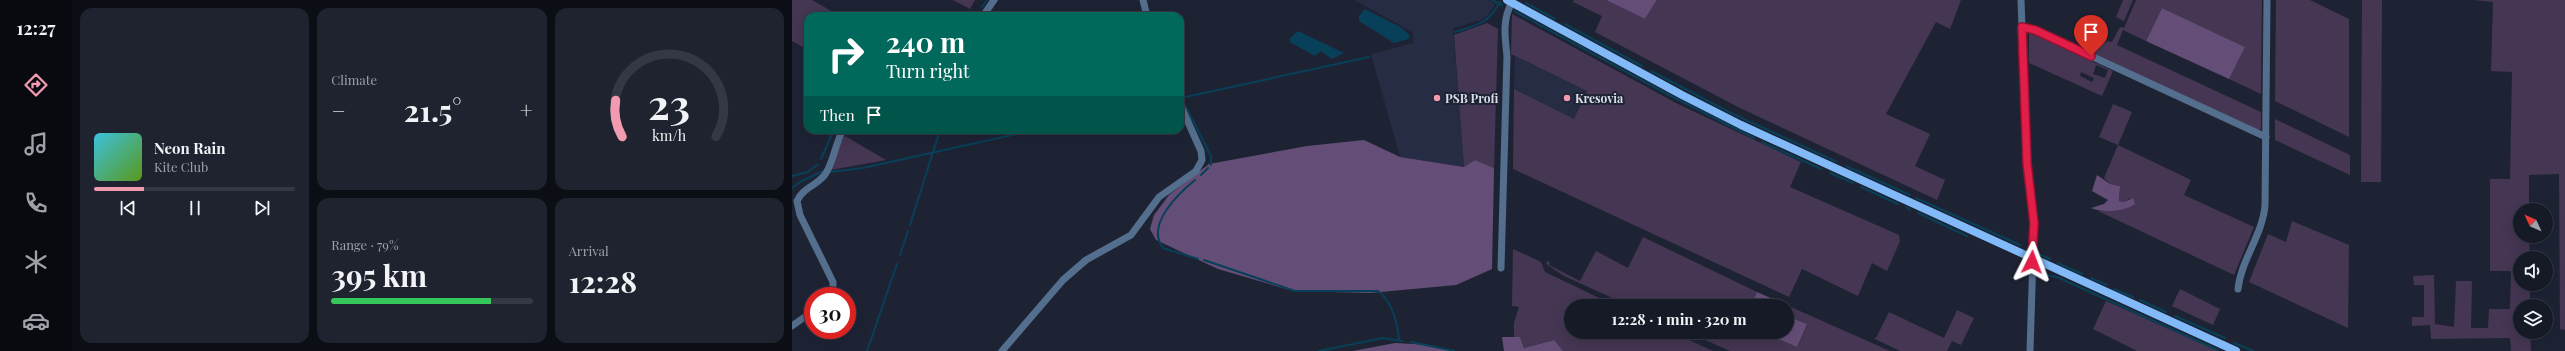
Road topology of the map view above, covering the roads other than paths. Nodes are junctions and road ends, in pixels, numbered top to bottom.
1 (994, 0) edge
2 (1143, 0) edge
3 (2021, 0) edge
4 (2267, 0) edge
5 (1509, 1) edge
6 (986, 12) edge
7 (1146, 12) edge
8 (2022, 27) junction
9 (1184, 113) edge
10 (841, 134) edge
11 (2266, 137) junction
12 (2032, 258) junction
13 (1501, 268) dead end
14 (834, 287) edge
15 (2238, 289) dead end
16 (804, 317) edge
17 (792, 326) edge
18 (1002, 351) edge
19 (2030, 351) edge
20 (2236, 351) edge

1 - 6 street
2 - 7 street
3 - 8 street
4 - 11 street
5 - 12 main road
5 - 13 street
8 - 11 street
8 - 12 street
9 - 18 street
10 - 14 street
11 - 15 street
12 - 19 street
12 - 20 main road
16 - 17 street

